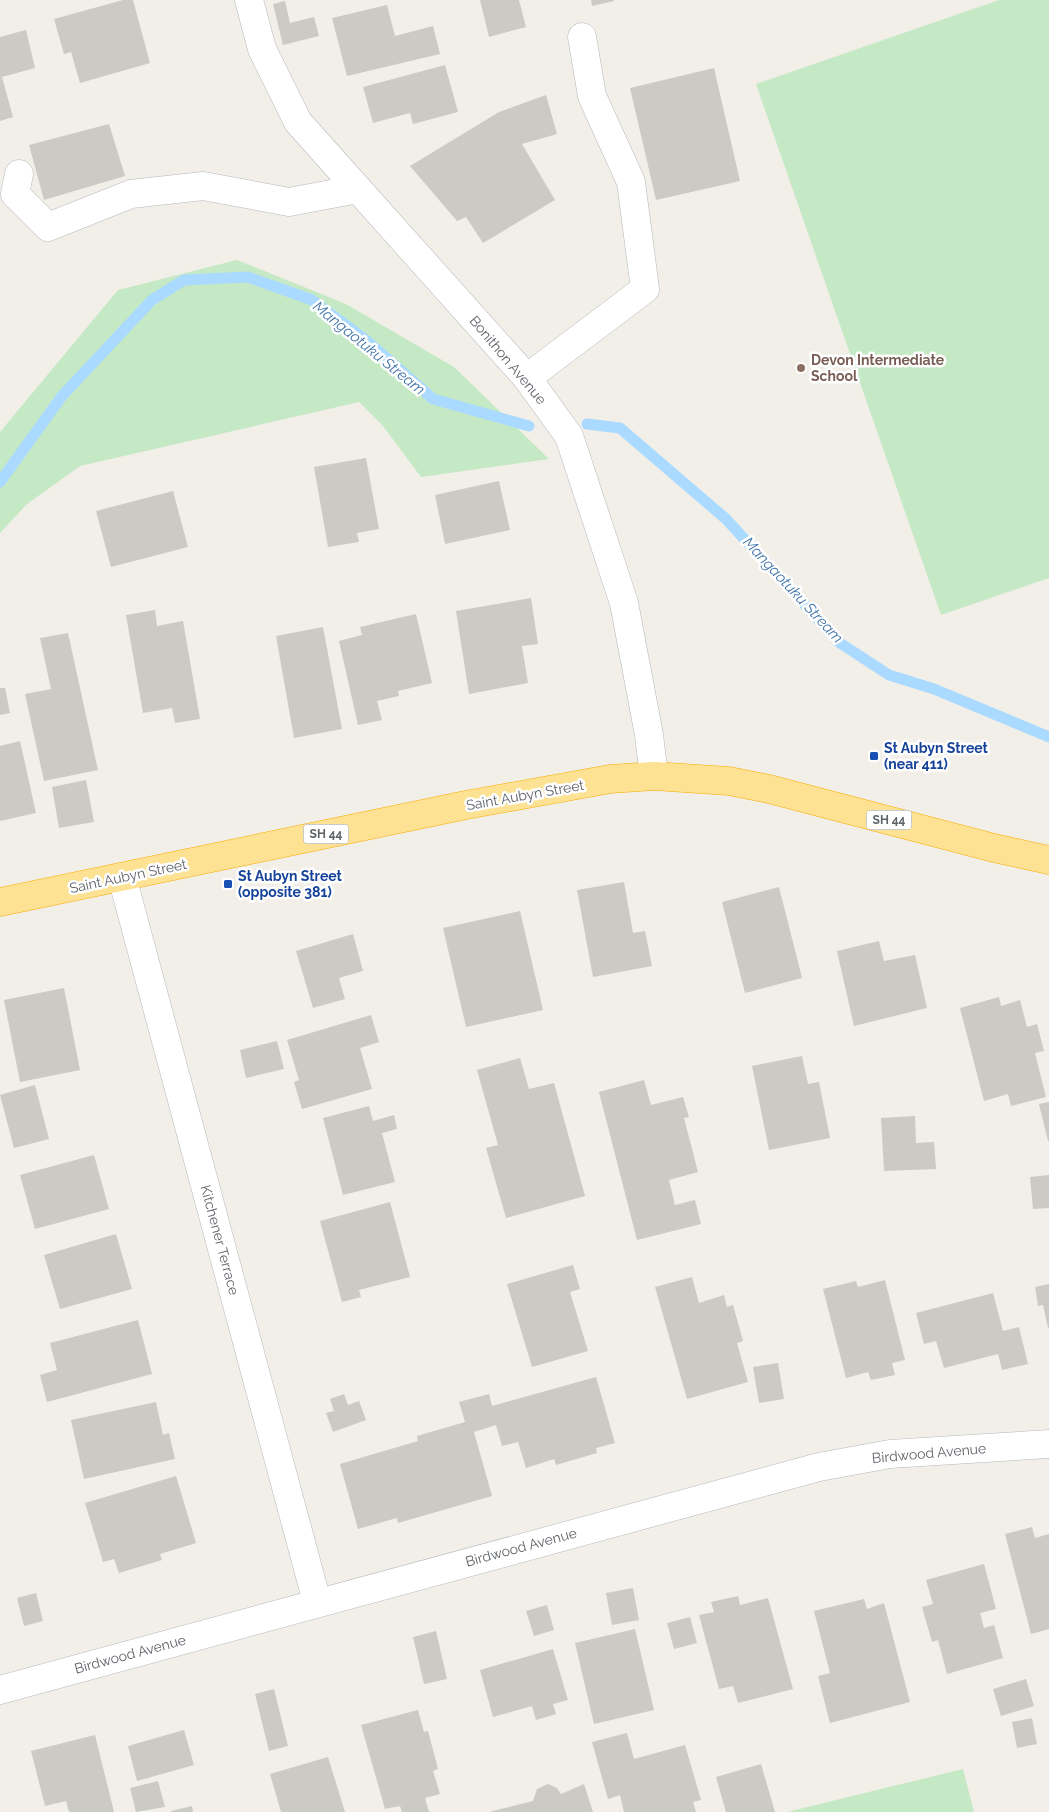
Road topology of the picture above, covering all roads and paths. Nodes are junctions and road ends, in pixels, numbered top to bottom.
1 (249, 0) edge
2 (582, 37) dead end
3 (19, 174) dead end
4 (358, 189) junction
5 (527, 378) junction
6 (654, 776) junction
7 (1049, 860) edge
8 (122, 877) junction
9 (0, 902) edge
10 (1049, 1444) edge
11 (317, 1602) junction
12 (0, 1690) edge

1 - 4 street, Bonithon Avenue
2 - 5 street
3 - 4 street
4 - 5 street, Bonithon Avenue
5 - 6 street, Bonithon Avenue
6 - 7 highway, Saint Aubyn Street / SH 44
6 - 8 highway, Saint Aubyn Street / SH 44
8 - 9 highway, Saint Aubyn Street / SH 44
8 - 11 street, Kitchener Terrace
10 - 11 street, Birdwood Avenue
11 - 12 street, Birdwood Avenue

